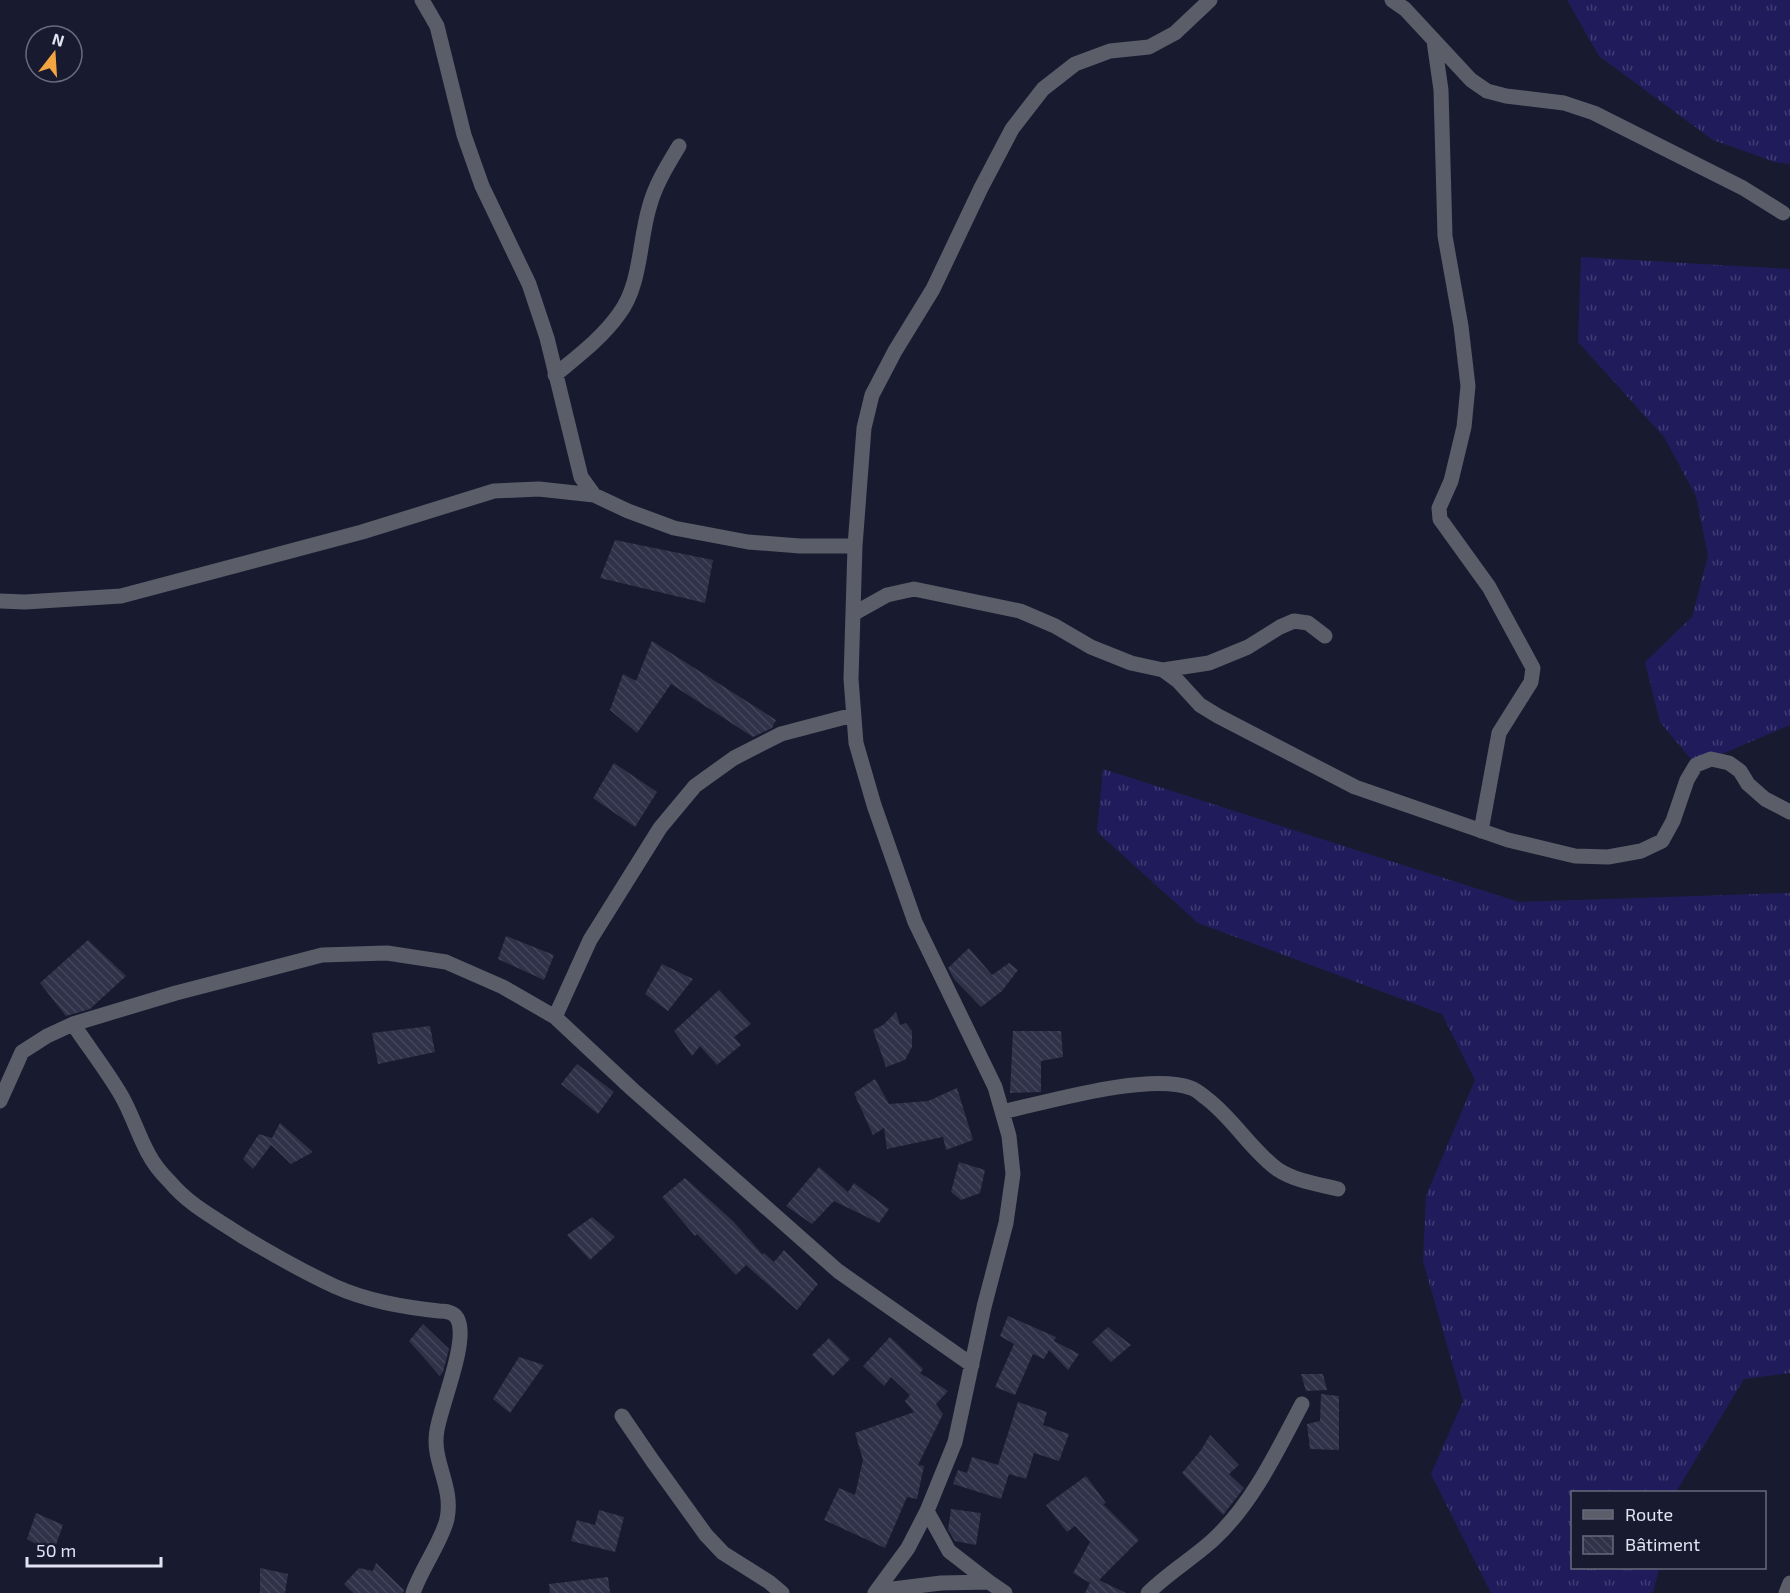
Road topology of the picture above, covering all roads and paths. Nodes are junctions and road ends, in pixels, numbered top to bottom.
1 (422, 0) edge
2 (1210, 0) edge
3 (1392, 0) edge
4 (1434, 41) junction
5 (680, 146) dead end
6 (1783, 213) dead end
7 (555, 375) junction
8 (594, 495) junction
9 (855, 546) junction
10 (0, 601) edge
11 (853, 614) junction
12 (1325, 636) dead end
13 (1163, 670) junction
14 (853, 715) junction
15 (1790, 812) edge
16 (1481, 831) junction
17 (555, 1017) junction
18 (73, 1024) junction
19 (0, 1101) edge
20 (1002, 1112) junction
21 (1338, 1189) dead end
22 (972, 1365) junction
23 (1302, 1404) dead end
24 (622, 1416) dead end
25 (927, 1511) junction
26 (989, 1582) junction
27 (1790, 1582) edge
28 (876, 1592) edge
29 (413, 1593) edge
30 (782, 1593) edge
31 (1005, 1593) edge
32 (1148, 1593) edge
33 (1786, 1593) edge

1 - 7 street
2 - 9 street
3 - 4 street
4 - 6 street
4 - 16 street
5 - 7 street
7 - 8 street
8 - 9 street
8 - 10 street
9 - 11 street
11 - 13 street
11 - 14 street
12 - 13 street
13 - 16 street
14 - 17 street
14 - 20 street
15 - 16 street
17 - 18 street
17 - 22 street
18 - 19 street
18 - 29 street
20 - 21 street
20 - 22 street
22 - 25 street
23 - 32 street
24 - 30 street
25 - 26 street
25 - 28 street
26 - 28 street
26 - 31 street
27 - 33 street

